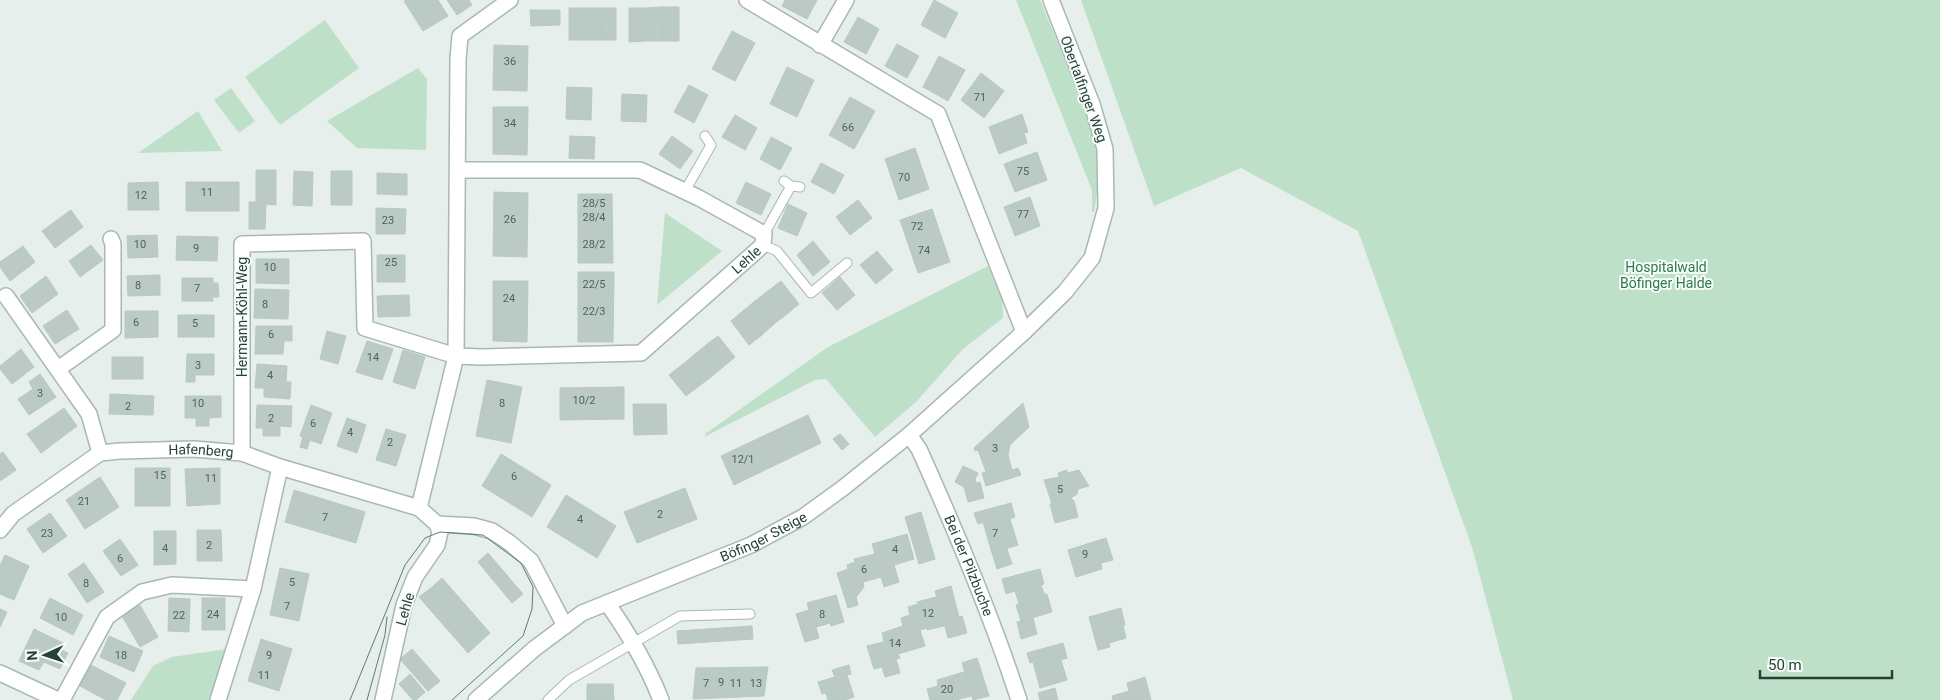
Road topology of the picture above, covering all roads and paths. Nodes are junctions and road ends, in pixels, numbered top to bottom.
1 (510, 0) edge
2 (746, 0) edge
3 (846, 0) edge
4 (1051, 0) edge
5 (820, 45) junction
6 (705, 136) dead end
7 (458, 170) junction
8 (792, 185) dead end
9 (685, 191) junction
10 (111, 239) dead end
11 (764, 239) junction
12 (847, 263) dead end
13 (6, 296) dead end
14 (1024, 332) junction
15 (456, 356) junction
16 (58, 369) junction
17 (909, 435) junction
18 (100, 453) junction
19 (242, 453) junction
20 (280, 467) junction
21 (419, 508) junction
22 (437, 524) junction
23 (0, 528) edge
24 (253, 589) junction
25 (607, 603) junction
26 (750, 614) dead end
27 (565, 626) junction
28 (634, 643) junction
29 (0, 673) edge
30 (58, 700) edge
31 (62, 700) edge
32 (218, 700) edge
33 (383, 700) edge
34 (476, 700) edge
35 (548, 700) edge
36 (661, 700) edge
37 (1018, 700) edge

1 - 7 street
2 - 5 street
3 - 5 street
4 - 14 street, Obertalfinger Weg
5 - 14 street
6 - 9 lane
7 - 9 street, Lehle
7 - 15 street
8 - 11 lane
9 - 11 street, Lehle
10 - 16 street
11 - 12 lane
11 - 15 street, Lehle
13 - 16 street
14 - 17 street, Böfinger Steige
15 - 19 street, Hermann-Köhl-Weg
15 - 21 street
16 - 18 street
17 - 25 street, Böfinger Steige
17 - 37 street, Bei der Pilzbuche
18 - 19 street, Hafenberg
18 - 23 street
19 - 20 street, Hafenberg
20 - 21 street, Hafenberg
20 - 24 street
21 - 22 street
22 - 27 street
22 - 33 street, Lehle
24 - 31 street
24 - 32 street
25 - 27 street, Böfinger Steige
25 - 28 street
26 - 28 lane
27 - 34 street, Böfinger Steige
28 - 35 lane
28 - 36 street
29 - 30 street

